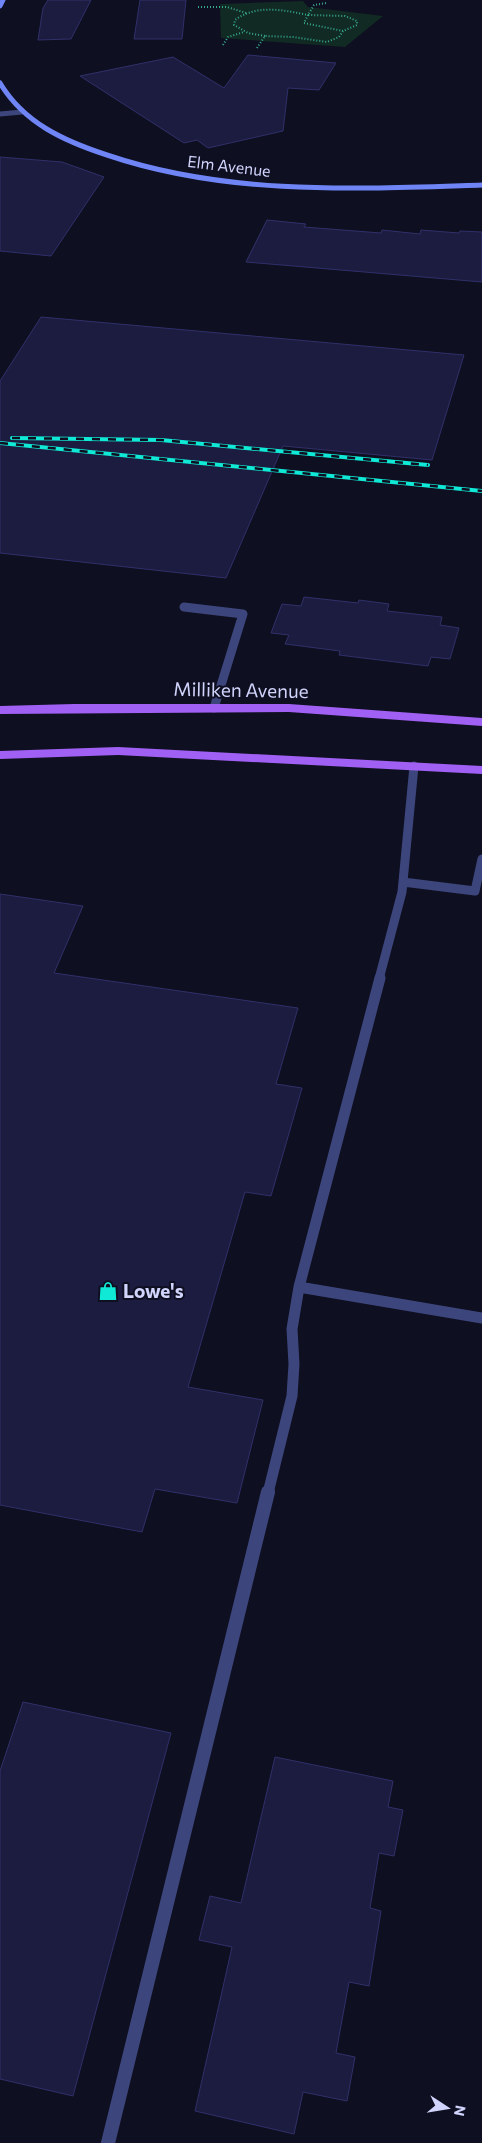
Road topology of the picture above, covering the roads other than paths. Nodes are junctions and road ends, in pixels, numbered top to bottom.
1 (3, 0) edge
2 (0, 6) edge
3 (0, 83) edge
4 (22, 112) junction
5 (0, 114) edge
6 (482, 185) edge
7 (184, 607) dead end
8 (214, 708) junction
9 (0, 710) edge
10 (482, 722) edge
11 (0, 754) edge
12 (414, 766) junction
13 (482, 770) edge
14 (482, 860) edge
15 (403, 882) junction
16 (299, 1287) junction
17 (482, 1318) edge
18 (108, 2143) edge

1 - 2 street
3 - 4 street, Elm Avenue
4 - 5 street
4 - 6 street, Elm Avenue
7 - 8 street
8 - 9 main road, Milliken Avenue
8 - 10 main road, Milliken Avenue
11 - 12 main road
12 - 13 main road
12 - 15 street
14 - 15 street
15 - 16 street
16 - 17 street
16 - 18 street

